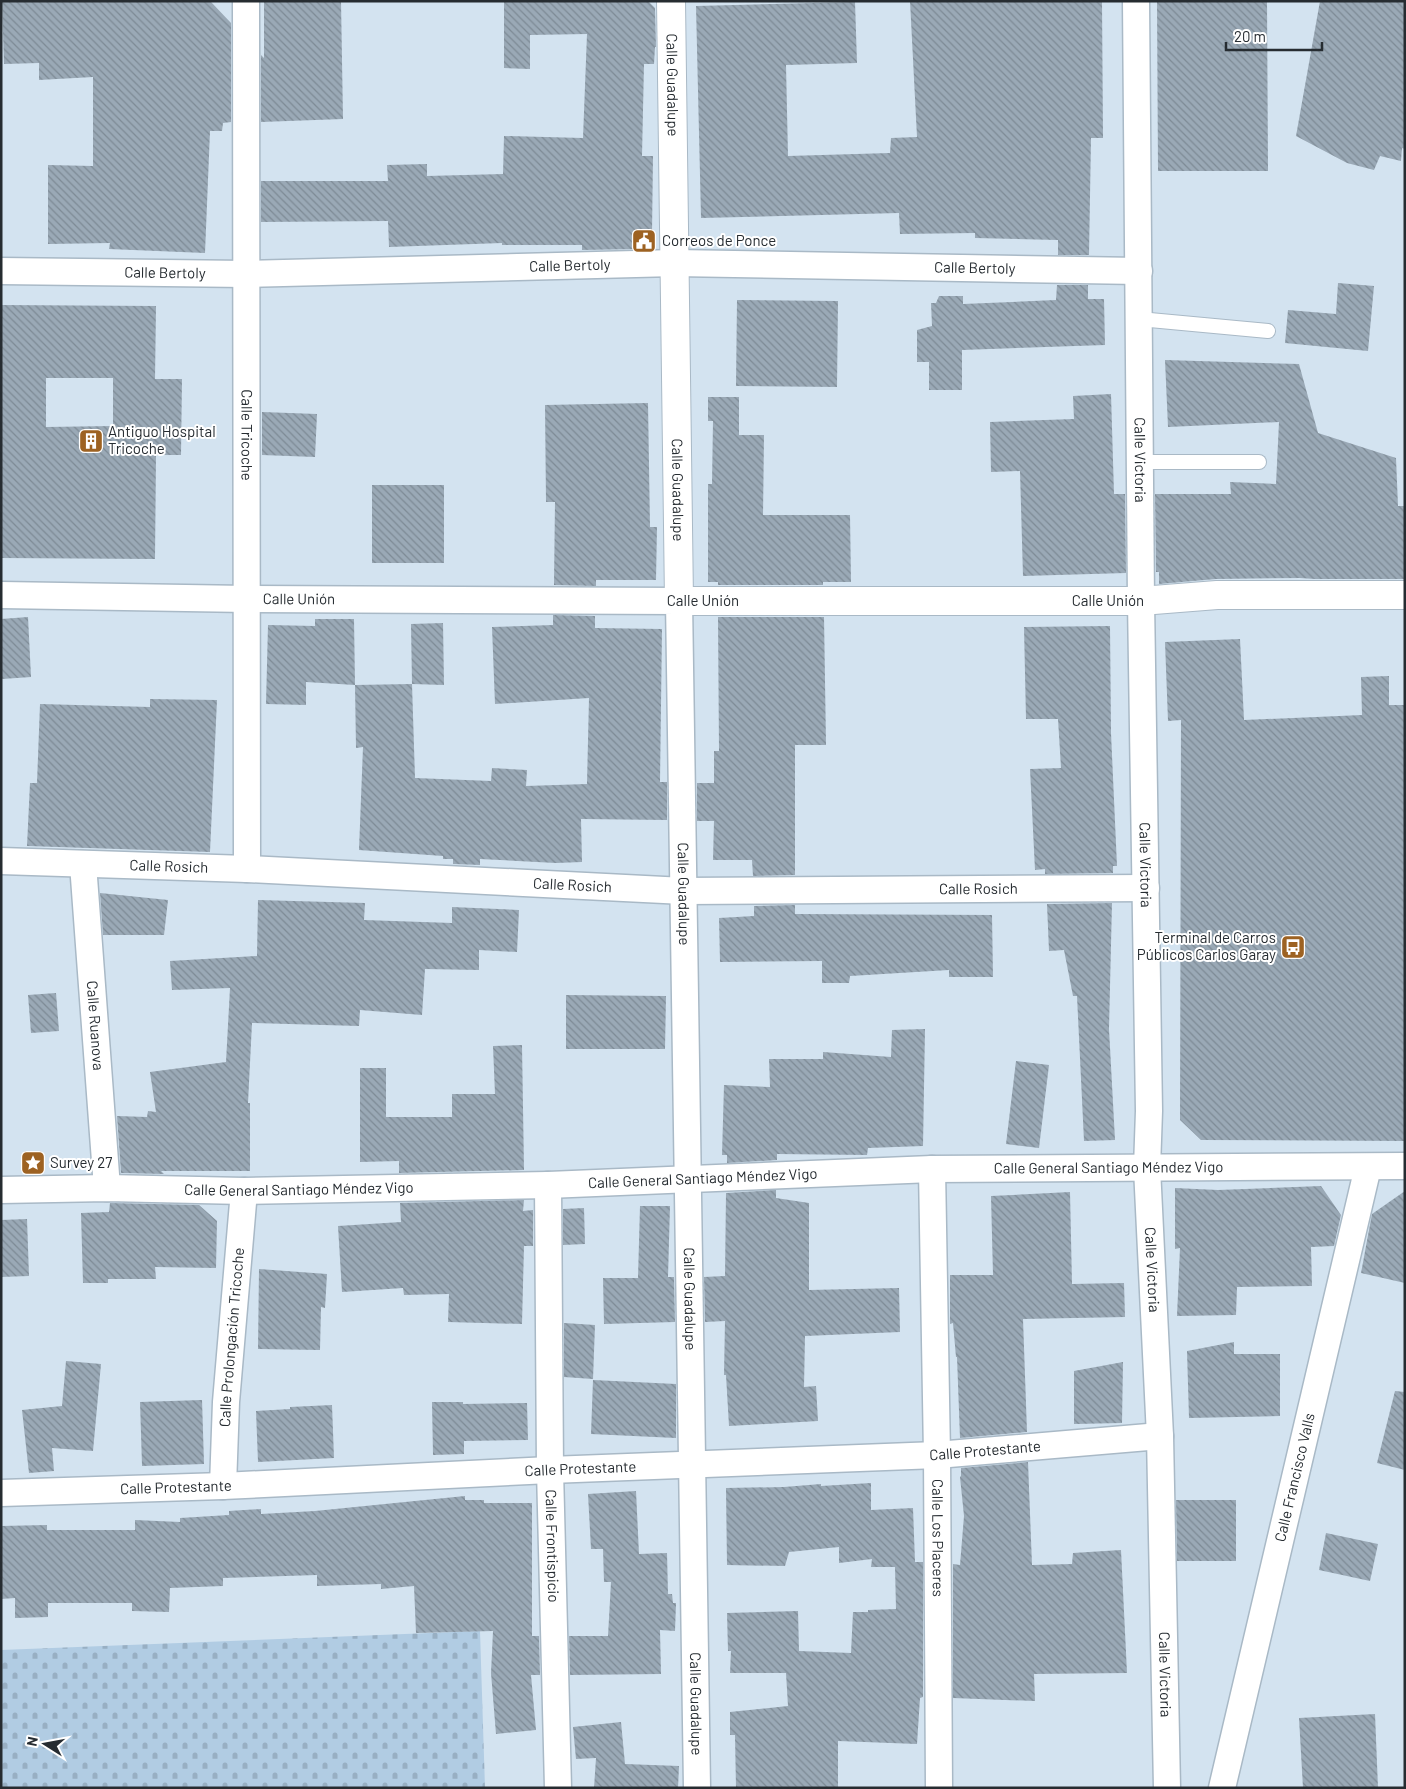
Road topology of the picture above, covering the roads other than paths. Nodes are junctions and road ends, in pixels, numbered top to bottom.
1 (246, 1) edge
2 (670, 1) edge
3 (1136, 1) edge
4 (675, 263) junction
5 (1, 271) edge
6 (1139, 271) junction
7 (246, 274) junction
8 (1138, 319) junction
9 (1268, 331) dead end
10 (1140, 462) junction
11 (1258, 462) dead end
12 (1, 595) edge
13 (1405, 595) edge
14 (246, 599) junction
15 (679, 600) junction
16 (1141, 601) junction
17 (1, 861) edge
18 (83, 864) junction
19 (247, 869) junction
20 (1146, 888) junction
21 (684, 891) junction
22 (1405, 1166) edge
23 (1368, 1167) junction
24 (1147, 1168) junction
25 (932, 1169) junction
26 (688, 1179) junction
27 (548, 1185) junction
28 (107, 1188) junction
29 (1, 1190) edge
30 (244, 1191) junction
31 (1160, 1436) junction
32 (937, 1454) junction
33 (692, 1465) junction
34 (550, 1470) junction
35 (223, 1486) junction
36 (1, 1493) edge
37 (558, 1788) edge
38 (697, 1788) edge
39 (939, 1788) edge
40 (1167, 1788) edge
41 (1222, 1788) edge

1 - 7 street, Calle Tricoche
2 - 4 street, Calle Guadalupe
3 - 6 street, Calle Victoria
4 - 6 street, Calle Bertoly
4 - 7 street, Calle Bertoly
4 - 15 street, Calle Guadalupe
5 - 7 street, Calle Bertoly
6 - 8 street, Calle Victoria
7 - 14 street, Calle Tricoche
8 - 9 lane
8 - 10 street, Calle Victoria
10 - 11 lane
10 - 16 street, Calle Victoria
12 - 14 street, Calle Unión
13 - 16 street, Calle Unión
14 - 15 street, Calle Unión
14 - 19 street, Calle Tricoche
15 - 16 street, Calle Unión
15 - 21 street, Calle Guadalupe
16 - 20 street, Calle Victoria
17 - 18 street, Calle Rosich
18 - 19 street, Calle Rosich
18 - 28 street, Calle Ruanova
19 - 21 street, Calle Rosich
20 - 21 street, Calle Rosich
20 - 24 street, Calle Victoria
21 - 26 street, Calle Guadalupe
22 - 23 street, Calle General Santiago Méndez Vigo
23 - 24 street, Calle General Santiago Méndez Vigo
23 - 41 street, Calle Francisco Valls
24 - 25 street, Calle General Santiago Méndez Vigo
24 - 31 street, Calle Victoria
25 - 26 street, Calle General Santiago Méndez Vigo
25 - 32 street, Calle Los Placeres
26 - 27 street, Calle General Santiago Méndez Vigo
26 - 33 street, Calle Guadalupe
27 - 30 street, Calle General Santiago Méndez Vigo
27 - 34 street, Calle Frontispicio
28 - 29 street, Calle General Santiago Méndez Vigo
28 - 30 street, Calle General Santiago Méndez Vigo
30 - 35 street, Calle Prolongación Tricoche
31 - 32 street, Calle Protestante
31 - 40 street, Calle Victoria
32 - 33 street, Calle Protestante
32 - 39 street, Calle Los Placeres
33 - 34 street, Calle Protestante
33 - 38 street, Calle Guadalupe
34 - 35 street, Calle Protestante
34 - 37 street, Calle Frontispicio
35 - 36 street, Calle Protestante

